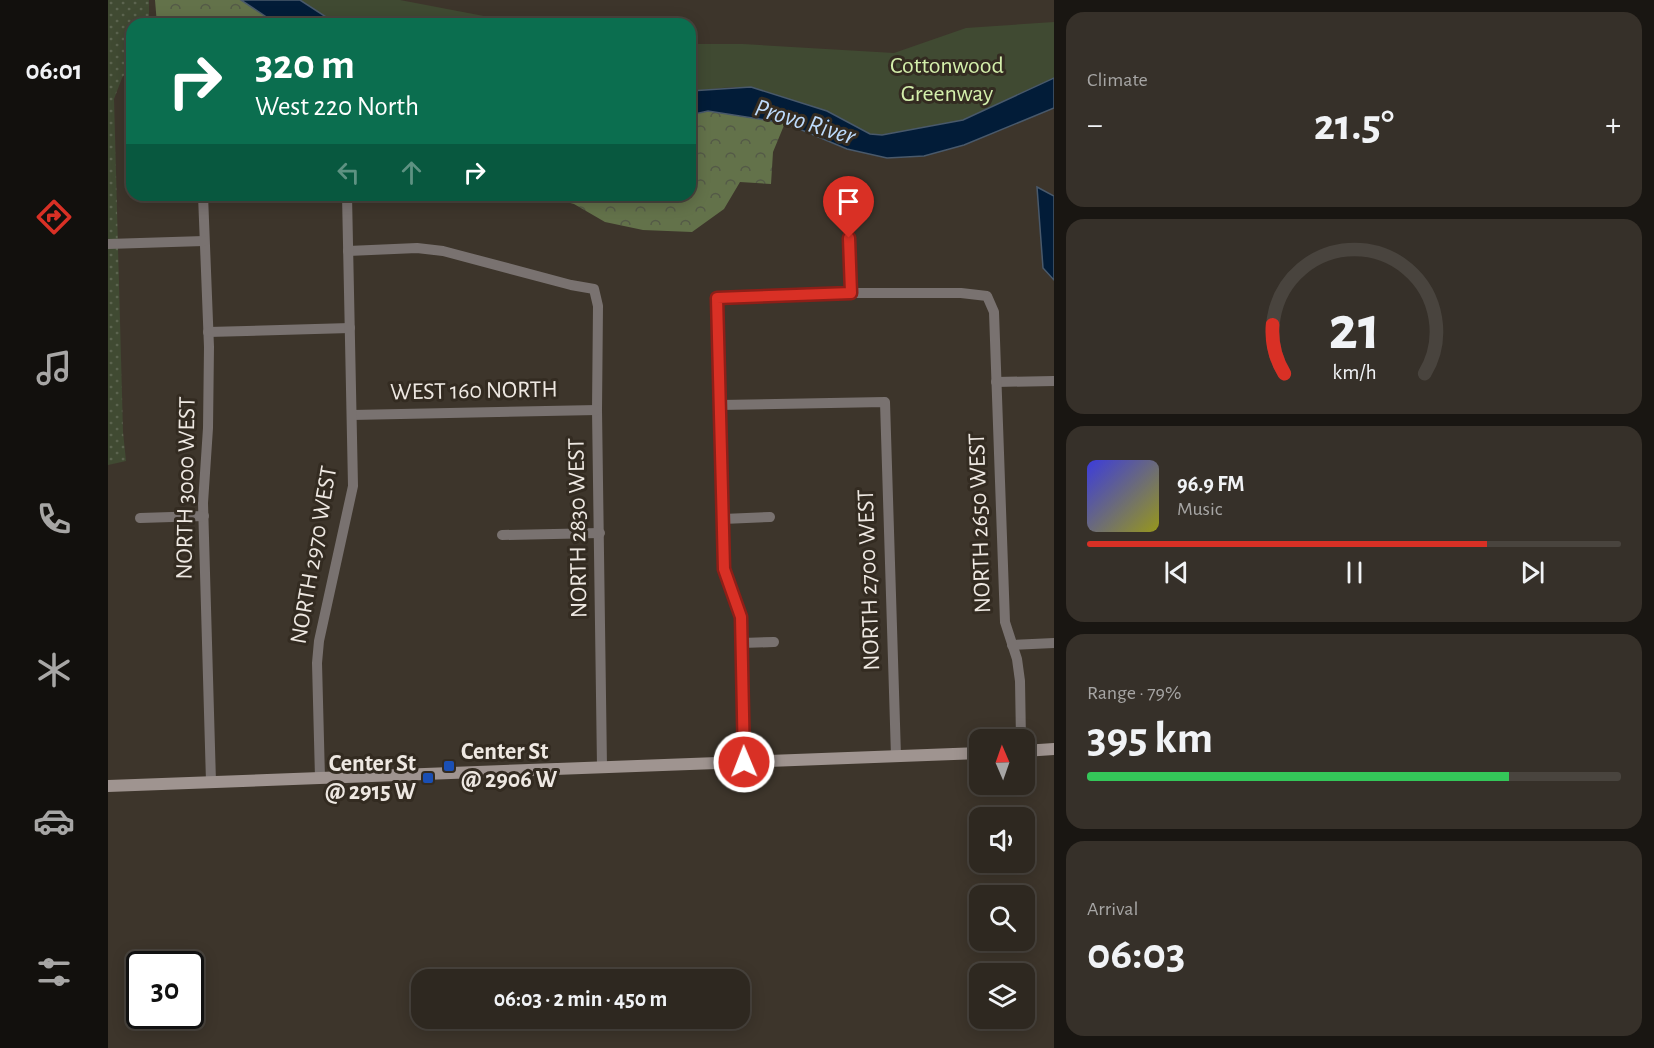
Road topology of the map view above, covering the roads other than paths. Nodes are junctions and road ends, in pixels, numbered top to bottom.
1 (203, 201) edge
2 (347, 201) edge
3 (849, 238) dead end
4 (204, 241) junction
5 (108, 244) edge
6 (348, 251) junction
7 (851, 293) junction
8 (350, 328) junction
9 (208, 332) junction
10 (1054, 381) edge
11 (996, 382) junction
12 (720, 405) junction
13 (597, 410) junction
14 (352, 415) junction
15 (204, 516) junction
16 (770, 517) dead end
17 (140, 518) dead end
18 (723, 519) junction
19 (600, 533) junction
20 (502, 535) dead end
21 (774, 642) dead end
22 (742, 643) junction
23 (1054, 643) edge
24 (1012, 645) junction
25 (1021, 729) edge
26 (1054, 749) edge
27 (1035, 750) edge
28 (969, 753) edge
29 (896, 756) junction
30 (744, 762) junction
31 (602, 767) junction
32 (320, 778) junction
33 (211, 782) junction
34 (108, 786) edge

1 - 4 street, NORTH 3000 WEST
2 - 6 street, NORTH 2970 WEST
3 - 7 street
4 - 5 street
4 - 9 street, NORTH 3000 WEST
6 - 8 street, NORTH 2970 WEST
6 - 13 street, NORTH 2830 WEST
7 - 11 street, NORTH 2650 WEST
7 - 12 street
8 - 9 street
8 - 14 street, NORTH 2970 WEST
9 - 15 street, NORTH 3000 WEST
10 - 11 street
11 - 24 street, NORTH 2650 WEST
12 - 18 street
12 - 29 street, NORTH 2700 WEST
13 - 14 street, WEST 160 NORTH
13 - 19 street, NORTH 2830 WEST
14 - 32 street, NORTH 2970 WEST
15 - 17 street
15 - 33 street, NORTH 3000 WEST
16 - 18 street
18 - 22 street
19 - 20 street
19 - 31 street, NORTH 2830 WEST
21 - 22 street
22 - 30 street
23 - 24 street
24 - 25 street, NORTH 2650 WEST
26 - 27 main road
28 - 29 main road
29 - 30 main road
30 - 31 main road
31 - 32 main road
32 - 33 main road
33 - 34 main road

